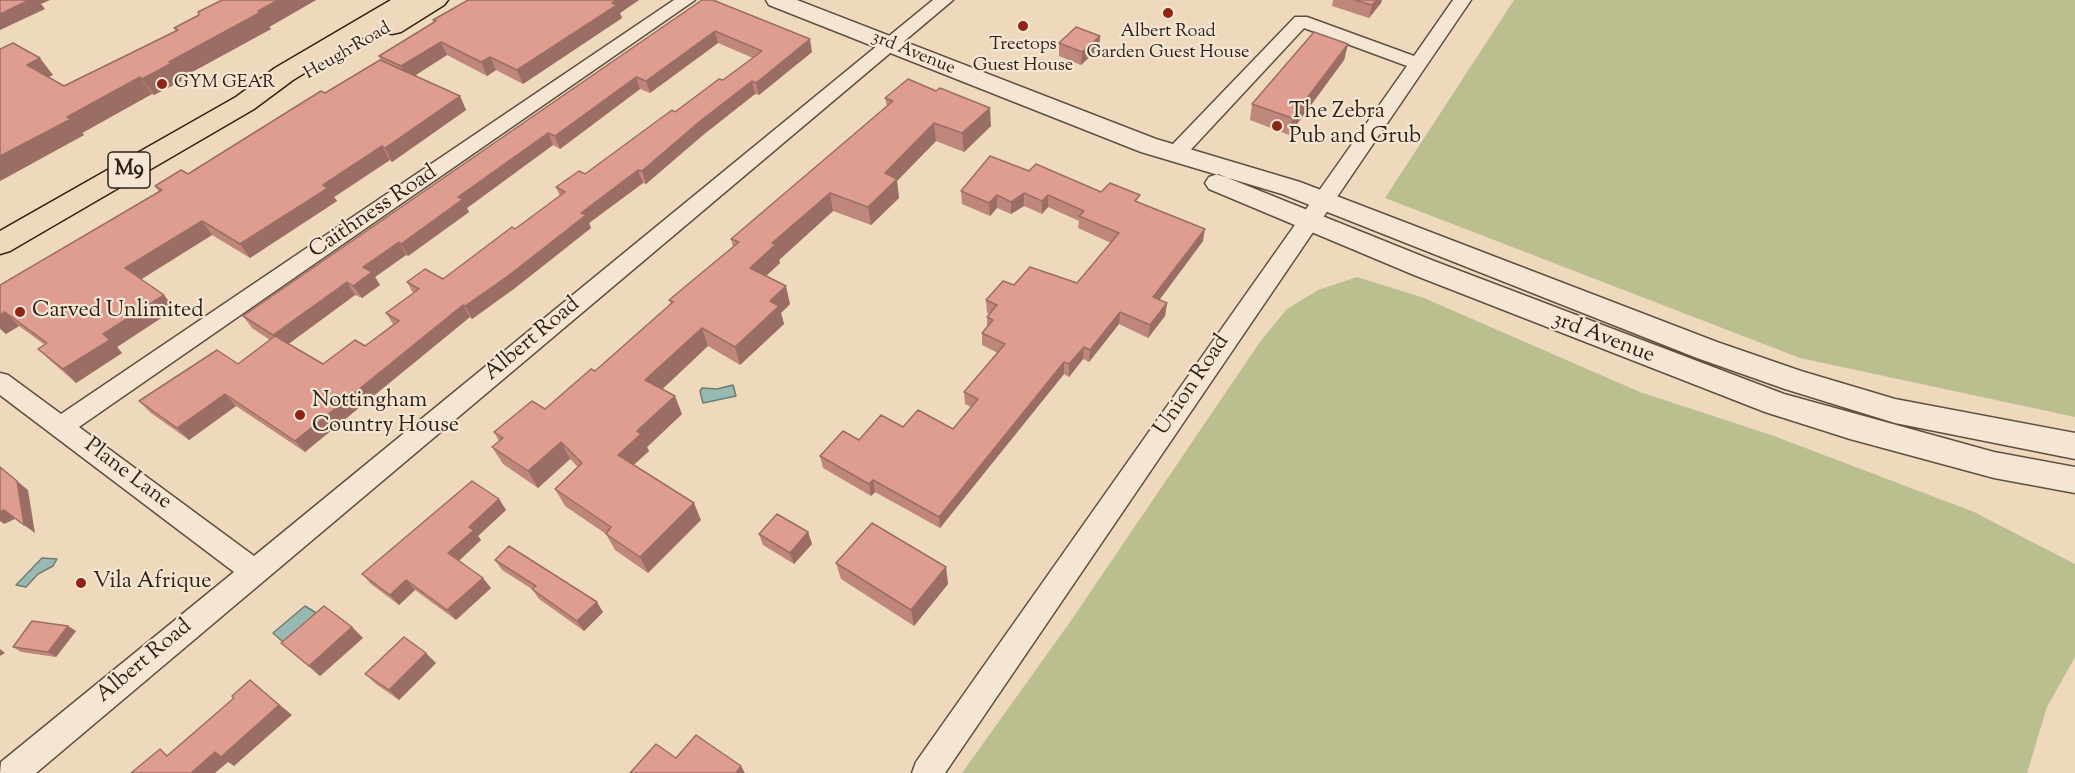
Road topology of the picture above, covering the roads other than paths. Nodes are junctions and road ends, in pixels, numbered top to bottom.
1 (408, 0) edge
2 (436, 0) edge
3 (686, 0) edge
4 (777, 0) edge
5 (944, 0) edge
6 (1462, 0) edge
7 (891, 44) junction
8 (1418, 63) junction
9 (257, 95) junction
10 (1150, 146) junction
11 (1178, 152) junction
12 (1315, 210) junction
13 (0, 244) edge
14 (0, 382) edge
15 (62, 426) junction
16 (2075, 446) edge
17 (2075, 480) edge
18 (253, 571) junction
19 (12, 773) edge
20 (927, 773) edge

1 - 9 main road, Heugh Road / M9
2 - 9 main road, Heugh Road / M9
3 - 15 street, Caithness Road
4 - 7 street, 3rd Avenue
5 - 7 street, Albert Road
6 - 8 street, Union Road
7 - 10 street, 3rd Avenue
7 - 18 street, Albert Road
8 - 11 street
8 - 12 street, Union Road
9 - 13 main road, Heugh Road / M9
10 - 11 street, 3rd Avenue
10 - 12 street, 3rd Avenue
11 - 12 street, 3rd Avenue
12 - 16 street, 3rd Avenue
12 - 17 street, 3rd Avenue
12 - 20 street, Union Road
14 - 15 street, Plane Lane
15 - 18 street, Plane Lane
18 - 19 street, Albert Road

